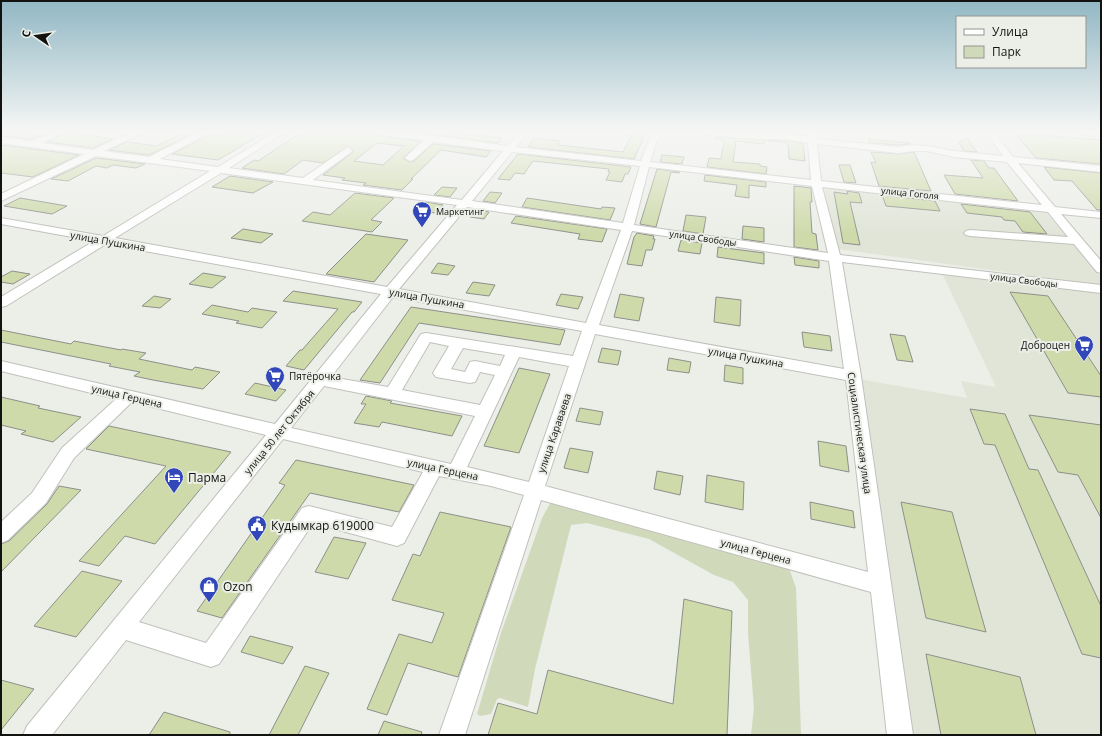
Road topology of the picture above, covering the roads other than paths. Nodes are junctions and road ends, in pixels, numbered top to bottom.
1 (67, 166) edge
2 (200, 166) edge
3 (224, 166) edge
4 (325, 166) edge
5 (495, 166) edge
6 (644, 166) edge
7 (666, 166) edge
8 (815, 166) edge
9 (1016, 166) edge
10 (1071, 166) edge
11 (220, 169) junction
12 (1101, 169) edge
13 (305, 181) junction
14 (816, 183) junction
15 (1, 198) edge
16 (464, 203) junction
17 (1052, 209) junction
18 (1101, 215) edge
19 (1, 221) edge
20 (628, 227) junction
21 (970, 233) dead end
22 (104, 240) junction
23 (1079, 241) junction
24 (835, 258) junction
25 (1101, 269) edge
26 (1101, 289) edge
27 (390, 292) junction
28 (1, 303) edge
29 (590, 328) junction
30 (458, 342) junction
31 (514, 352) junction
32 (578, 362) junction
33 (1, 366) edge
34 (504, 372) junction
35 (853, 376) junction
36 (320, 380) junction
37 (392, 393) junction
38 (129, 396) junction
39 (484, 412) junction
40 (280, 431) junction
41 (434, 468) junction
42 (456, 472) junction
43 (534, 492) junction
44 (1, 534) edge
45 (881, 585) junction
46 (122, 628) junction
47 (36, 735) edge
48 (452, 735) edge
49 (900, 735) edge

1 - 15 street
2 - 11 street, улица Свободы
3 - 11 street
4 - 13 street
5 - 16 street, улица 50 лет Октября
6 - 20 street, улица Караваева
7 - 14 street, улица Гоголя
8 - 14 street, Социалистическая улица
9 - 17 street
10 - 12 street
11 - 13 street, улица Свободы
11 - 22 street
13 - 16 street, улица Свободы
14 - 17 street, улица Гоголя
14 - 24 street, Социалистическая улица
16 - 20 street, улица Свободы
16 - 27 street, улица 50 лет Октября
17 - 18 street, улица Гоголя
17 - 23 street
19 - 22 street, улица Пушкина
20 - 24 street, улица Свободы
20 - 29 street, улица Караваева
21 - 23 street
22 - 27 street, улица Пушкина
22 - 28 street
23 - 25 street
24 - 26 street, улица Свободы
24 - 35 street, Социалистическая улица
27 - 29 street, улица Пушкина
27 - 36 street, улица 50 лет Октября
29 - 32 street, улица Караваева
29 - 35 street, улица Пушкина
30 - 31 street
30 - 34 street
30 - 37 street
31 - 32 street
31 - 34 street
32 - 43 street, улица Караваева
33 - 38 street, улица Герцена
34 - 39 street
35 - 45 street, Социалистическая улица
36 - 37 street
36 - 40 street, улица 50 лет Октября
37 - 39 street
38 - 40 street, улица Герцена
38 - 44 street
39 - 42 street
40 - 41 street, улица Герцена
40 - 46 street, улица 50 лет Октября
41 - 42 street, улица Герцена
41 - 46 street
42 - 43 street, улица Герцена
43 - 45 street, улица Герцена
43 - 48 street, улица Караваева
45 - 49 street, Социалистическая улица
46 - 47 street, улица 50 лет Октября

